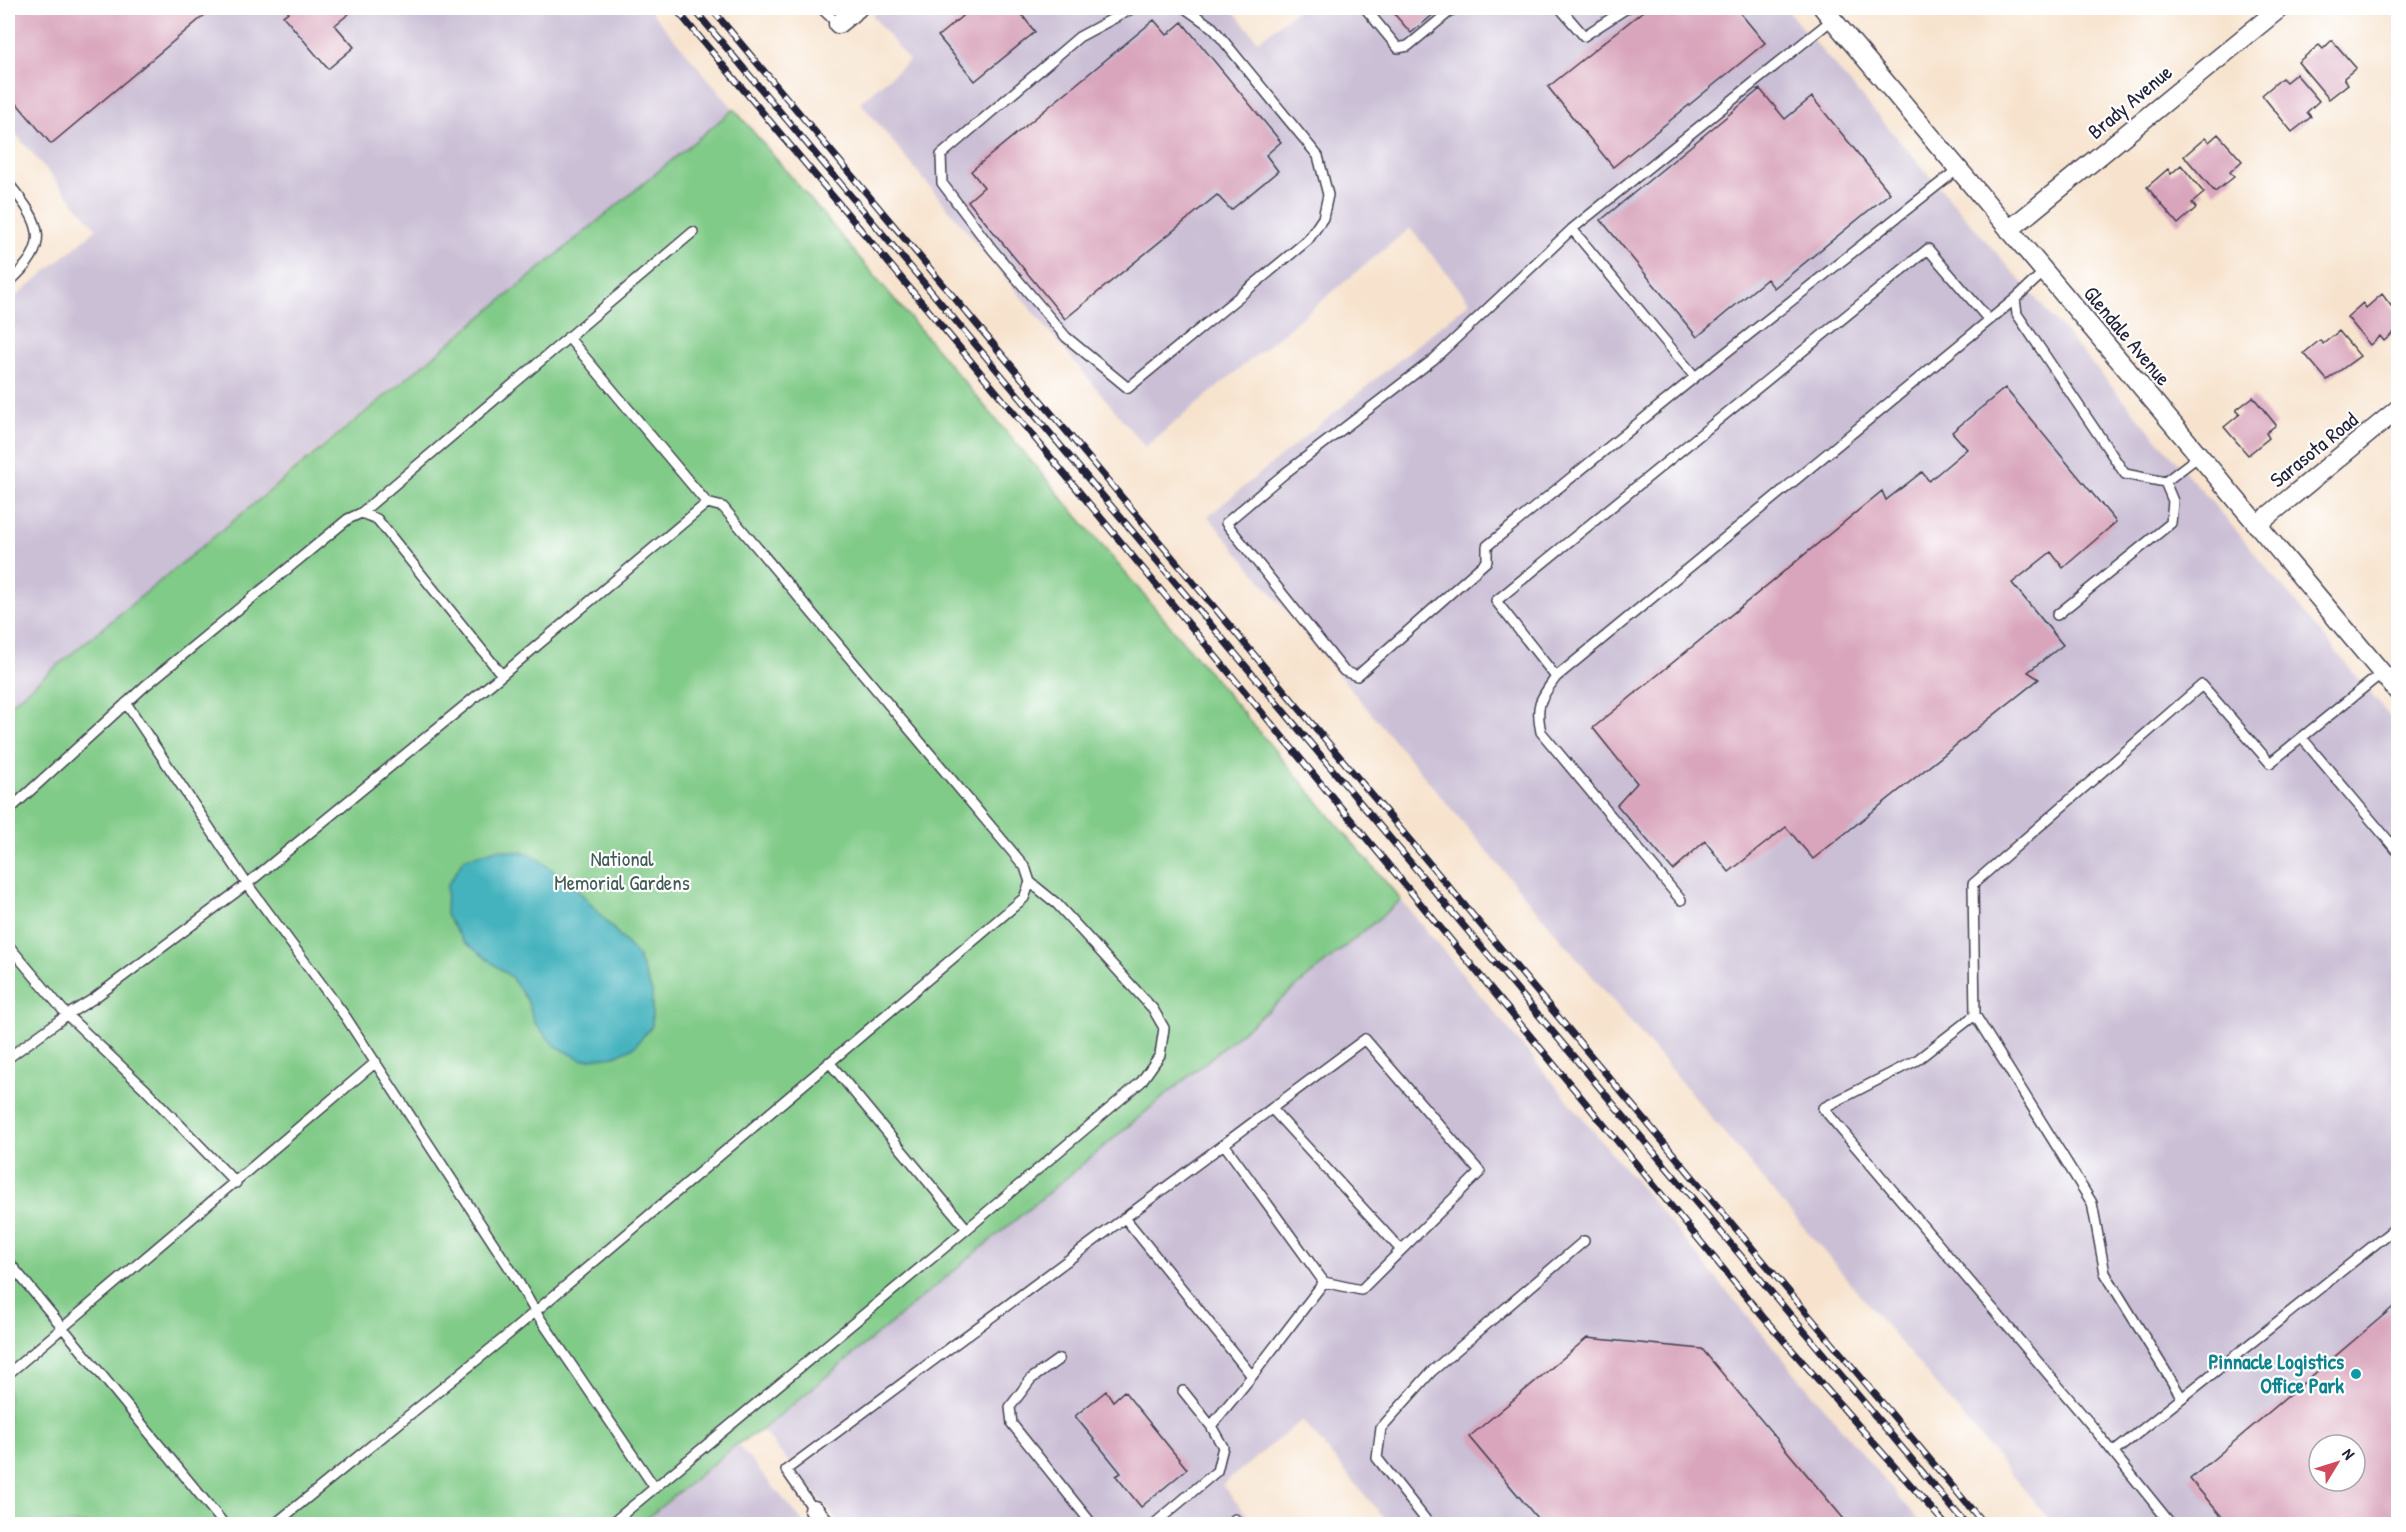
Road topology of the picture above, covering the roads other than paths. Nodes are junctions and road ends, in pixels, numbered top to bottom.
1 (821, 8) edge
2 (858, 8) edge
3 (1133, 8) edge
4 (1185, 8) edge
5 (1365, 8) edge
6 (1454, 8) edge
7 (1560, 8) edge
8 (1627, 8) edge
9 (2280, 8) edge
10 (1826, 10) edge
11 (838, 24) joint
12 (1958, 169) junction
13 (8, 183) edge
14 (1572, 229) junction
15 (2009, 230) junction
16 (693, 232) dead end
17 (2044, 272) junction
18 (8, 283) edge
19 (2015, 299) junction
20 (1989, 320) junction
21 (568, 337) junction
22 (1695, 376) junction
23 (2398, 410) edge
24 (2199, 456) junction
25 (2165, 482) junction
26 (706, 503) junction
27 (361, 513) junction
28 (2257, 525) junction
29 (2057, 615) dead end
30 (2382, 673) junction
31 (502, 675) junction
32 (1556, 677) junction
33 (2398, 692) edge
34 (126, 703) junction
35 (2302, 738) junction
36 (8, 810) edge
37 (2398, 852) edge
38 (1030, 882) junction
39 (247, 884) junction
40 (1680, 900) dead end
41 (8, 945) edge
42 (67, 1015) junction
43 (1975, 1016) junction
44 (8, 1058) edge
45 (376, 1062) junction
46 (830, 1062) junction
47 (1272, 1108) junction
48 (1224, 1144) junction
49 (236, 1183) junction
50 (1125, 1218) junction
51 (2398, 1226) edge
52 (967, 1229) junction
53 (1584, 1241) dead end
54 (1401, 1250) junction
55 (8, 1261) edge
56 (1323, 1282) junction
57 (535, 1311) junction
58 (63, 1328) junction
59 (1059, 1359) dead end
60 (8, 1374) edge
61 (1252, 1376) junction
62 (1183, 1391) dead end
63 (2182, 1398) junction
64 (1211, 1426) junction
65 (2114, 1452) junction
66 (655, 1488) junction
67 (814, 1510) joint
68 (224, 1524) edge
69 (275, 1524) edge
70 (611, 1524) edge
71 (825, 1524) edge
72 (1092, 1524) edge
73 (1154, 1524) edge
74 (1429, 1524) edge
75 (2171, 1524) edge

1 - 11 lane
2 - 11 street
3 - 4 lane
5 - 6 lane
7 - 8 lane
9 - 15 street, Brady Avenue
10 - 12 street, Glendale Avenue
10 - 14 lane
12 - 15 street, Glendale Avenue
12 - 22 lane
13 - 18 lane
14 - 22 lane
14 - 22 lane
15 - 17 street, Glendale Avenue
16 - 21 lane
17 - 19 lane
17 - 24 street, Glendale Avenue
19 - 20 lane
19 - 25 lane
20 - 32 lane
20 - 32 lane
21 - 26 lane
21 - 27 lane
23 - 28 street, Sarasota Road
24 - 25 lane
24 - 28 street, Glendale Avenue
25 - 29 lane
26 - 31 lane
26 - 38 lane
27 - 31 lane
27 - 34 lane
28 - 30 street, Glendale Avenue
30 - 33 street, Glendale Avenue
30 - 35 lane
31 - 39 lane
32 - 40 lane
34 - 36 lane
34 - 39 lane
35 - 37 lane
35 - 43 lane
38 - 46 lane
38 - 52 lane
39 - 42 lane
39 - 45 lane
41 - 42 lane
42 - 44 lane
42 - 49 lane
43 - 63 lane
43 - 65 lane
45 - 49 lane
45 - 57 lane
46 - 52 lane
46 - 57 lane
47 - 48 lane
47 - 54 lane
47 - 54 lane
48 - 50 lane
48 - 56 lane
49 - 58 lane
50 - 61 lane
50 - 67 lane
51 - 63 lane
52 - 66 lane
53 - 74 lane
54 - 56 lane
55 - 58 lane
56 - 61 lane
57 - 66 lane
57 - 69 lane
58 - 60 lane
58 - 68 lane
59 - 72 lane
61 - 64 lane
62 - 64 lane
63 - 65 lane
64 - 73 lane
65 - 75 lane
66 - 70 lane
67 - 71 street

